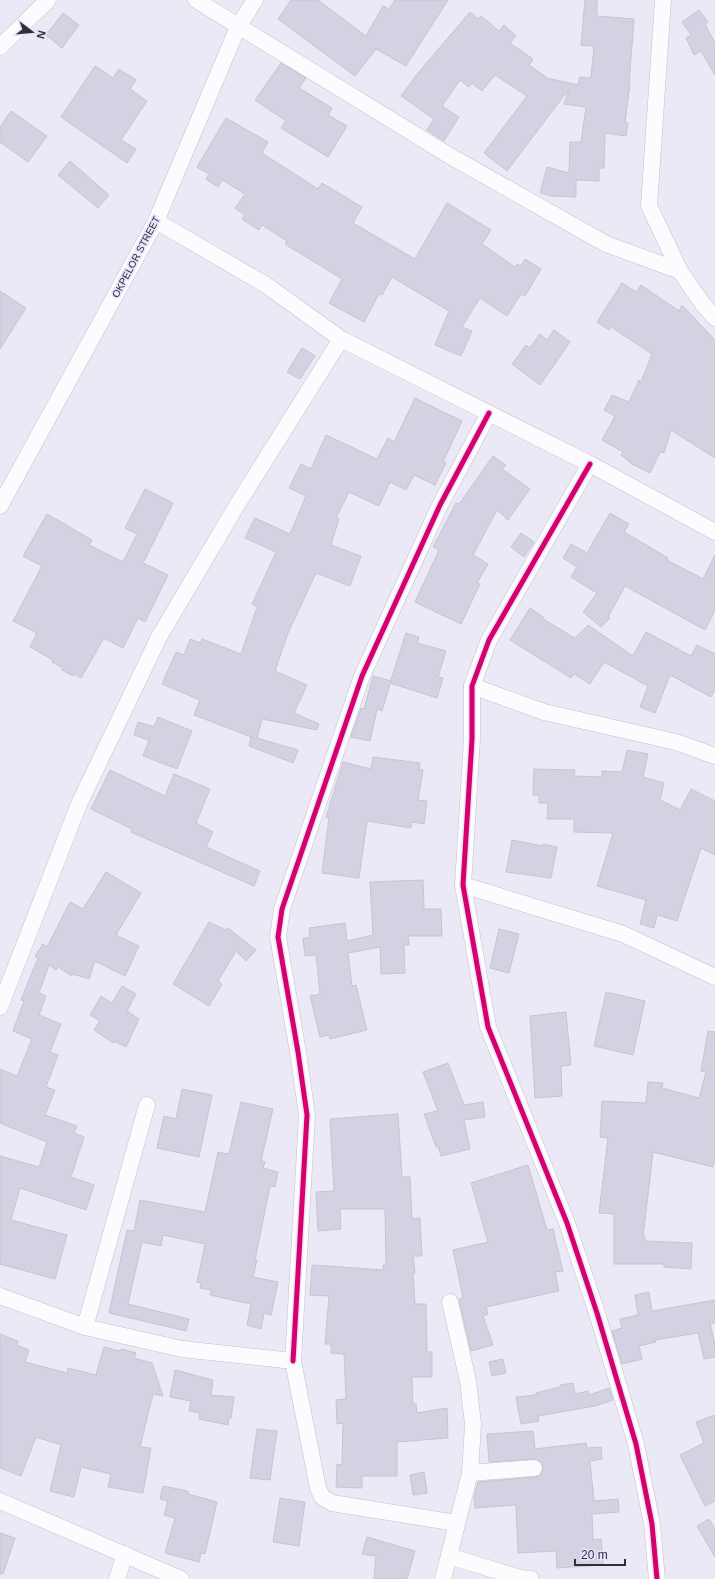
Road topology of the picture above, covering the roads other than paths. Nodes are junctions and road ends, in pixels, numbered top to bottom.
1 (48, 0) edge
2 (196, 0) edge
3 (255, 0) edge
4 (663, 0) edge
5 (238, 27) junction
6 (0, 47) edge
7 (156, 221) junction
8 (680, 271) junction
9 (715, 318) edge
10 (341, 339) junction
11 (489, 413) junction
12 (590, 464) junction
13 (0, 506) edge
14 (715, 532) edge
15 (472, 686) junction
16 (715, 756) edge
17 (464, 885) junction
18 (715, 977) edge
19 (0, 1007) edge
20 (147, 1105) dead end
21 (0, 1296) edge
22 (450, 1302) dead end
23 (85, 1327) junction
24 (293, 1361) junction
25 (534, 1468) dead end
26 (470, 1472) junction
27 (0, 1501) edge
28 (456, 1523) junction
29 (125, 1554) junction
30 (449, 1556) junction
31 (117, 1579) edge
32 (181, 1579) edge
33 (443, 1579) edge
34 (531, 1579) edge
35 (657, 1579) edge

1 - 6 street
2 - 5 street
3 - 5 street, OKPELOR STREET
4 - 8 street
5 - 7 street, OKPELOR STREET
5 - 8 street
7 - 10 street
7 - 13 street, OKPELOR STREET
8 - 9 street
10 - 11 street
10 - 19 street
11 - 12 street
11 - 24 street
12 - 14 street
12 - 15 street
15 - 16 street
15 - 17 street
17 - 18 street
17 - 35 street
20 - 23 street
21 - 23 street
22 - 26 street
23 - 24 street
24 - 28 street
25 - 26 street
26 - 28 street
27 - 29 street
28 - 30 street
29 - 31 street
29 - 32 street
30 - 33 street
30 - 34 street

